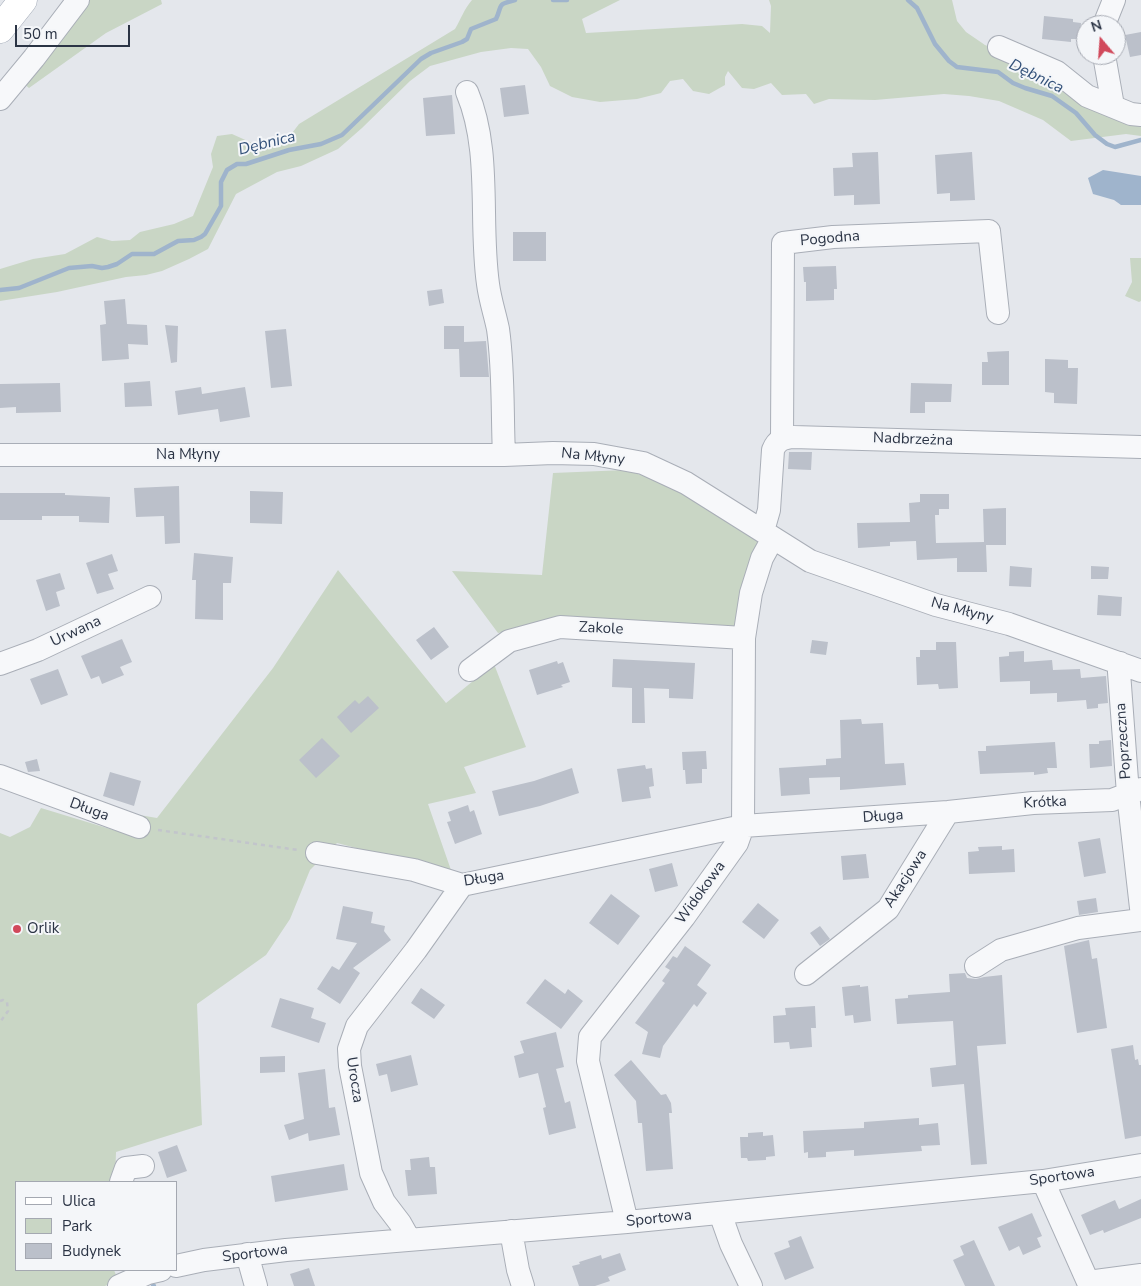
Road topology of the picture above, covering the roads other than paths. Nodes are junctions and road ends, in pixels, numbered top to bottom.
1 (24, 0) edge
2 (78, 0) edge
3 (1114, 0) edge
4 (1108, 15) edge
5 (0, 29) edge
6 (999, 47) dead end
7 (1106, 65) edge
8 (466, 92) dead end
9 (0, 99) edge
10 (1113, 106) junction
11 (1141, 115) edge
12 (998, 314) dead end
13 (782, 439) junction
14 (1141, 447) edge
15 (0, 455) edge
16 (504, 455) junction
17 (768, 534) junction
18 (150, 597) dead end
19 (744, 638) junction
20 (0, 664) edge
21 (1131, 667) edge
22 (470, 670) dead end
23 (0, 776) edge
24 (1134, 792) edge
25 (948, 812) junction
26 (743, 826) junction
27 (139, 827) road end
28 (317, 853) road end
29 (462, 886) junction
30 (1141, 908) edge
31 (1141, 920) edge
32 (976, 966) dead end
33 (806, 974) dead end
34 (1141, 1165) edge
35 (143, 1166) dead end
36 (121, 1181) edge
37 (1043, 1181) junction
38 (720, 1213) junction
39 (627, 1222) junction
40 (511, 1231) junction
41 (409, 1239) junction
42 (247, 1254) junction
43 (178, 1266) edge
44 (157, 1271) edge
45 (1141, 1275) edge
46 (122, 1280) edge
47 (1083, 1284) edge
48 (256, 1286) edge
49 (523, 1286) edge
50 (751, 1286) edge

1 - 5 main road
2 - 9 street
3 - 4 street
6 - 10 street
7 - 10 street
8 - 16 street
10 - 11 street
12 - 13 street, Pogodna
13 - 14 street, Nadbrzeżna
13 - 17 street
15 - 16 street, Na Młyny
16 - 17 street, Na Młyny
17 - 19 street, Widokowa
17 - 21 street, Na Młyny
18 - 20 street, Urwana
19 - 22 street, Zakole
19 - 26 street, Widokowa
21 - 24 street, Poprzeczna
23 - 27 street, Długa
24 - 25 street, Krótka
24 - 30 street, Poprzeczna
25 - 26 street, Długa
25 - 33 street, Akacjowa
26 - 29 street, Długa
26 - 39 street, Widokowa
28 - 29 street, Długa
29 - 41 street, Urocza
31 - 32 street
34 - 37 street, Sportowa
35 - 36 street
37 - 38 street, Sportowa
37 - 47 street
38 - 39 street, Sportowa
38 - 50 street
39 - 40 street, Sportowa
40 - 41 street, Sportowa
40 - 49 street
41 - 42 street, Sportowa
42 - 43 street, Sportowa
42 - 48 street
44 - 46 street
45 - 47 street

